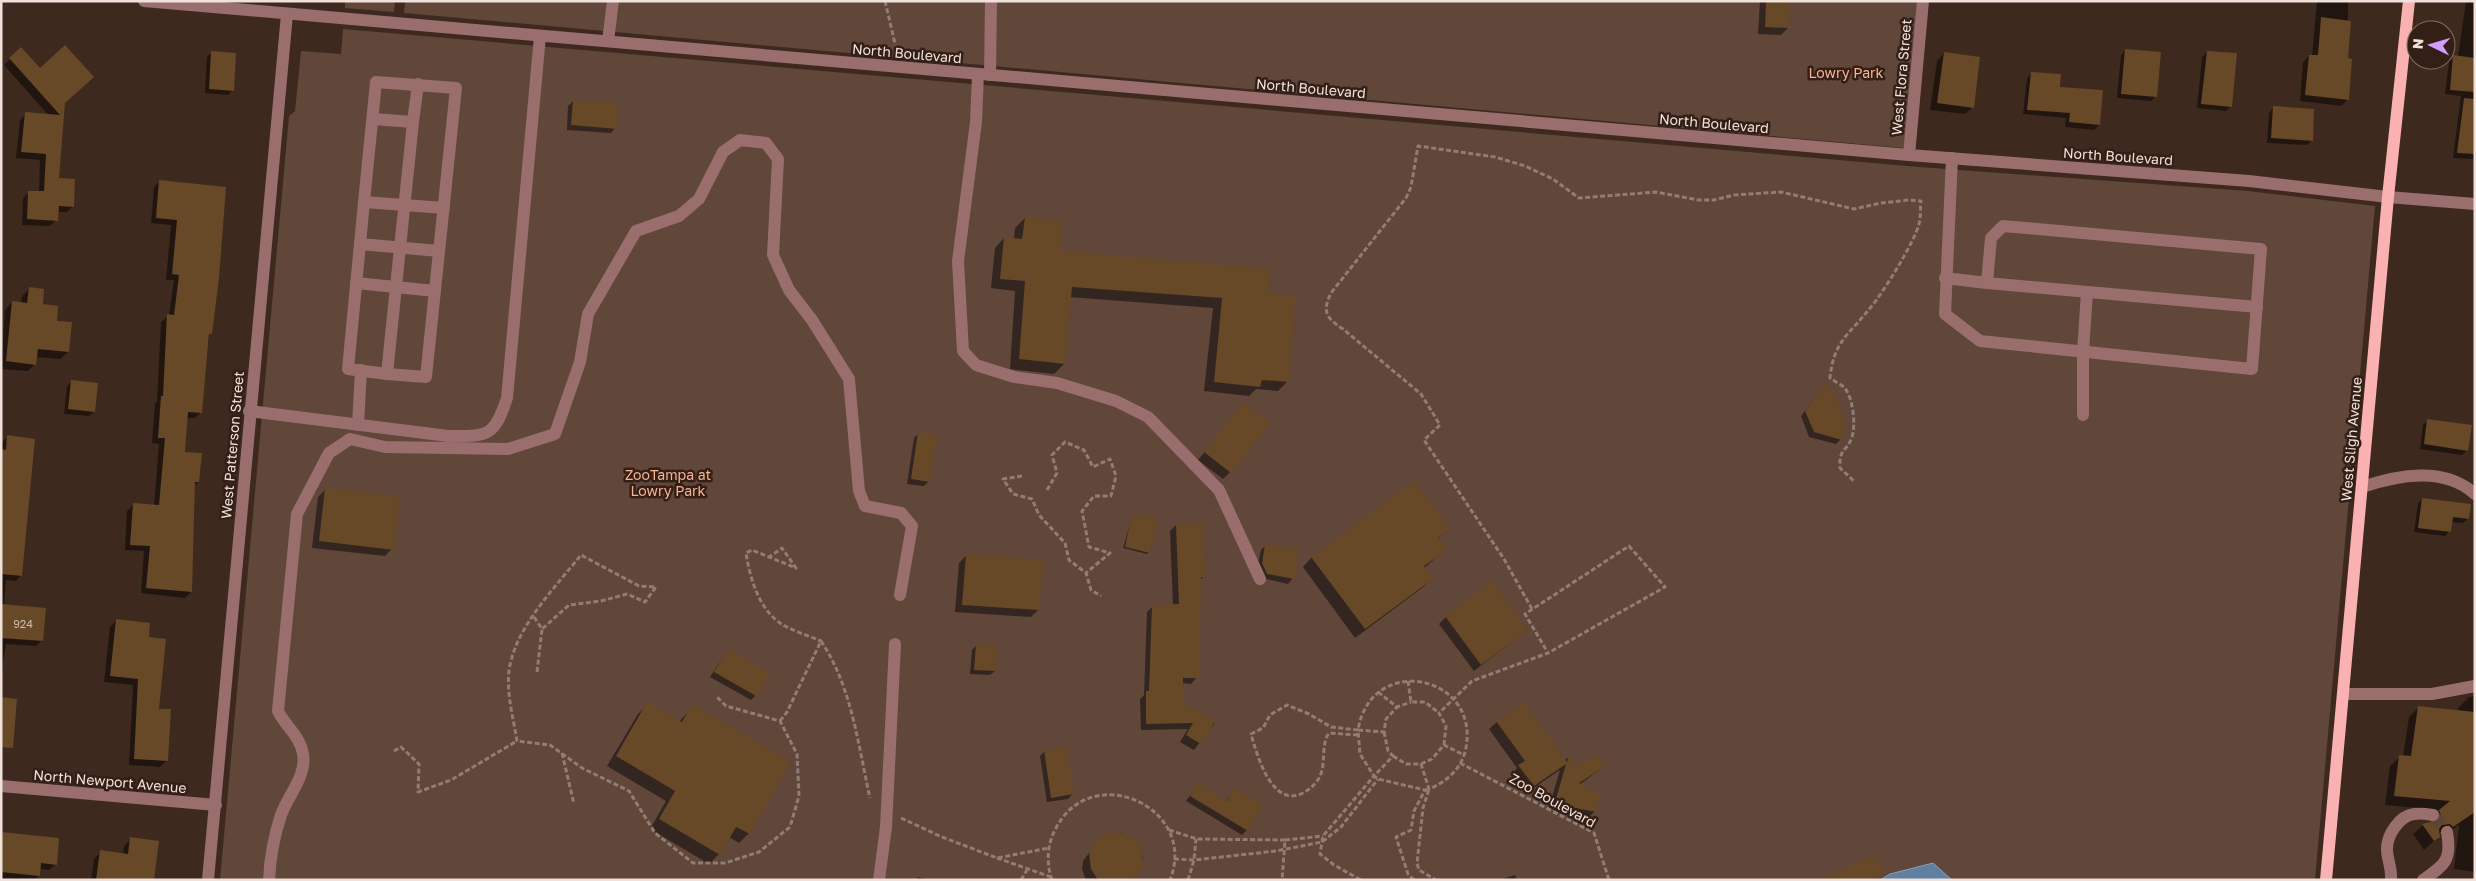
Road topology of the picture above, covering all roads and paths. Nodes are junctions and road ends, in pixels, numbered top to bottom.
1 (144, 1) edge
2 (613, 1) edge
3 (885, 1) edge
4 (991, 1) edge
5 (1923, 1) edge
6 (2409, 1) edge
7 (260, 6) edge
8 (287, 14) junction
9 (540, 36) junction
10 (608, 42) junction
11 (894, 42) dead end
12 (984, 74) junction
13 (418, 84) junction
14 (372, 119) junction
15 (414, 122) junction
16 (1909, 155) junction
17 (1952, 158) junction
18 (2388, 198) junction
19 (364, 202) junction
20 (405, 204) junction
21 (2475, 204) edge
22 (444, 208) junction
23 (360, 244) junction
24 (400, 247) junction
25 (439, 251) junction
26 (1945, 278) junction
27 (1987, 282) junction
28 (356, 283) junction
29 (396, 287) junction
30 (435, 291) junction
31 (2087, 292) junction
32 (2257, 307) junction
33 (2083, 352) junction
34 (361, 370) junction
35 (387, 374) junction
36 (249, 412) junction
37 (2083, 415) dead end
38 (358, 425) junction
39 (1022, 476) dead end
40 (1855, 482) dead end
41 (2362, 487) junction
42 (1047, 490) dead end
43 (2475, 494) edge
44 (768, 558) junction
45 (1086, 573) junction
46 (1260, 579) dead end
47 (900, 595) dead end
48 (1101, 596) dead end
49 (1532, 609) junction
50 (534, 617) junction
51 (542, 629) junction
52 (821, 640) junction
53 (895, 644) dead end
54 (1548, 653) junction
55 (537, 672) dead end
56 (1408, 681) junction
57 (2475, 686) edge
58 (1378, 692) junction
59 (2343, 694) junction
60 (716, 696) dead end
61 (1454, 700) junction
62 (1411, 702) junction
63 (1396, 707) junction
64 (1439, 713) junction
65 (780, 721) junction
66 (1358, 730) junction
67 (1384, 732) junction
68 (1358, 736) junction
69 (516, 741) junction
70 (1444, 745) junction
71 (394, 751) dead end
72 (562, 753) junction
73 (1464, 755) junction
74 (1393, 756) junction
75 (1460, 763) junction
76 (1421, 764) junction
77 (1374, 776) junction
78 (1378, 779) junction
79 (1, 786) edge
80 (1427, 789) junction
81 (874, 802) dead end
82 (574, 804) dead end
83 (216, 805) junction
84 (894, 815) dead end
85 (2433, 815) dead end
86 (1168, 830) junction
87 (2447, 832) tunnel mouth
88 (1323, 836) junction
89 (1196, 839) junction
90 (1285, 840) junction
91 (1322, 842) junction
92 (1049, 848) junction
93 (1284, 850) junction
94 (997, 858) junction
95 (1174, 859) junction
96 (1194, 860) junction
97 (1027, 870) junction
98 (1038, 874) junction
99 (1051, 879) edge
100 (208, 880) edge
101 (269, 880) edge
102 (879, 880) edge
103 (1021, 880) edge
104 (1040, 880) edge
105 (1170, 880) edge
106 (1188, 880) edge
107 (1282, 880) edge
108 (1361, 880) edge
109 (1414, 880) edge
110 (1436, 880) edge
111 (1609, 880) edge
112 (2326, 880) edge
113 (2391, 880) edge
114 (2423, 880) edge

1 - 7 street, North Boulevard
2 - 10 street
3 - 11 path
4 - 12 street
5 - 16 street, West Flora Street
6 - 18 main road, West Sligh Avenue
7 - 8 street, North Boulevard
8 - 9 street, North Boulevard
8 - 36 street, West Patterson Street
9 - 10 street, North Boulevard
9 - 38 street
10 - 12 street, North Boulevard
12 - 16 street, North Boulevard
12 - 46 street
13 - 14 street
13 - 15 street
13 - 22 street
14 - 15 street
14 - 19 street
15 - 20 street
16 - 17 street, North Boulevard
17 - 18 street, North Boulevard
17 - 26 street
18 - 21 street, North Boulevard
18 - 41 main road, West Sligh Avenue
19 - 20 street
19 - 23 street
20 - 22 street
20 - 24 street
22 - 25 street
23 - 24 street
23 - 28 street
24 - 25 street
24 - 29 street
25 - 30 street
26 - 27 street
26 - 33 street
27 - 31 street
27 - 32 street
28 - 29 street
28 - 34 street
29 - 30 street
29 - 35 street
30 - 35 street
31 - 32 street
31 - 33 street
32 - 33 street
33 - 37 street
34 - 35 street
34 - 38 street
36 - 38 street
36 - 83 street, West Patterson Street
39 - 45 path
40 - 49 path
41 - 43 street
41 - 59 main road, West Sligh Avenue
42 - 45 path
44 - 44 path
44 - 52 path
45 - 48 path
47 - 101 street
49 - 54 path
49 - 54 path
50 - 51 path
50 - 51 path
50 - 69 path
51 - 55 path
52 - 65 path
52 - 81 path
53 - 102 street
54 - 61 path
56 - 58 path
56 - 61 path
56 - 62 path
57 - 59 street
58 - 63 path
58 - 66 path
59 - 112 main road, West Sligh Avenue
60 - 65 path
61 - 64 path
61 - 73 path
62 - 63 path
62 - 64 path
63 - 67 path
64 - 70 path
65 - 72 path
66 - 67 path
66 - 68 path
66 - 68 path
67 - 74 path
68 - 77 path
69 - 71 path
69 - 72 path
70 - 73 path
70 - 76 path
72 - 82 path
73 - 75 path
74 - 76 path
74 - 77 path
75 - 80 path
75 - 111 path, Zoo Boulevard
76 - 80 path
77 - 78 path
77 - 88 path
78 - 80 path
78 - 91 path
79 - 83 street, North Newport Avenue
80 - 109 path
80 - 110 path
83 - 100 street, West Patterson Street
84 - 94 path
85 - 113 street
86 - 89 path
86 - 92 path
86 - 95 path
87 - 114 street
88 - 90 path
88 - 91 path
89 - 90 path
89 - 96 path
90 - 93 path
91 - 93 path
91 - 108 path
92 - 94 path
92 - 99 path
93 - 96 path
93 - 107 path
94 - 97 path
95 - 96 path
95 - 105 path
96 - 106 path
97 - 98 path
97 - 103 path
98 - 99 path
98 - 104 path

